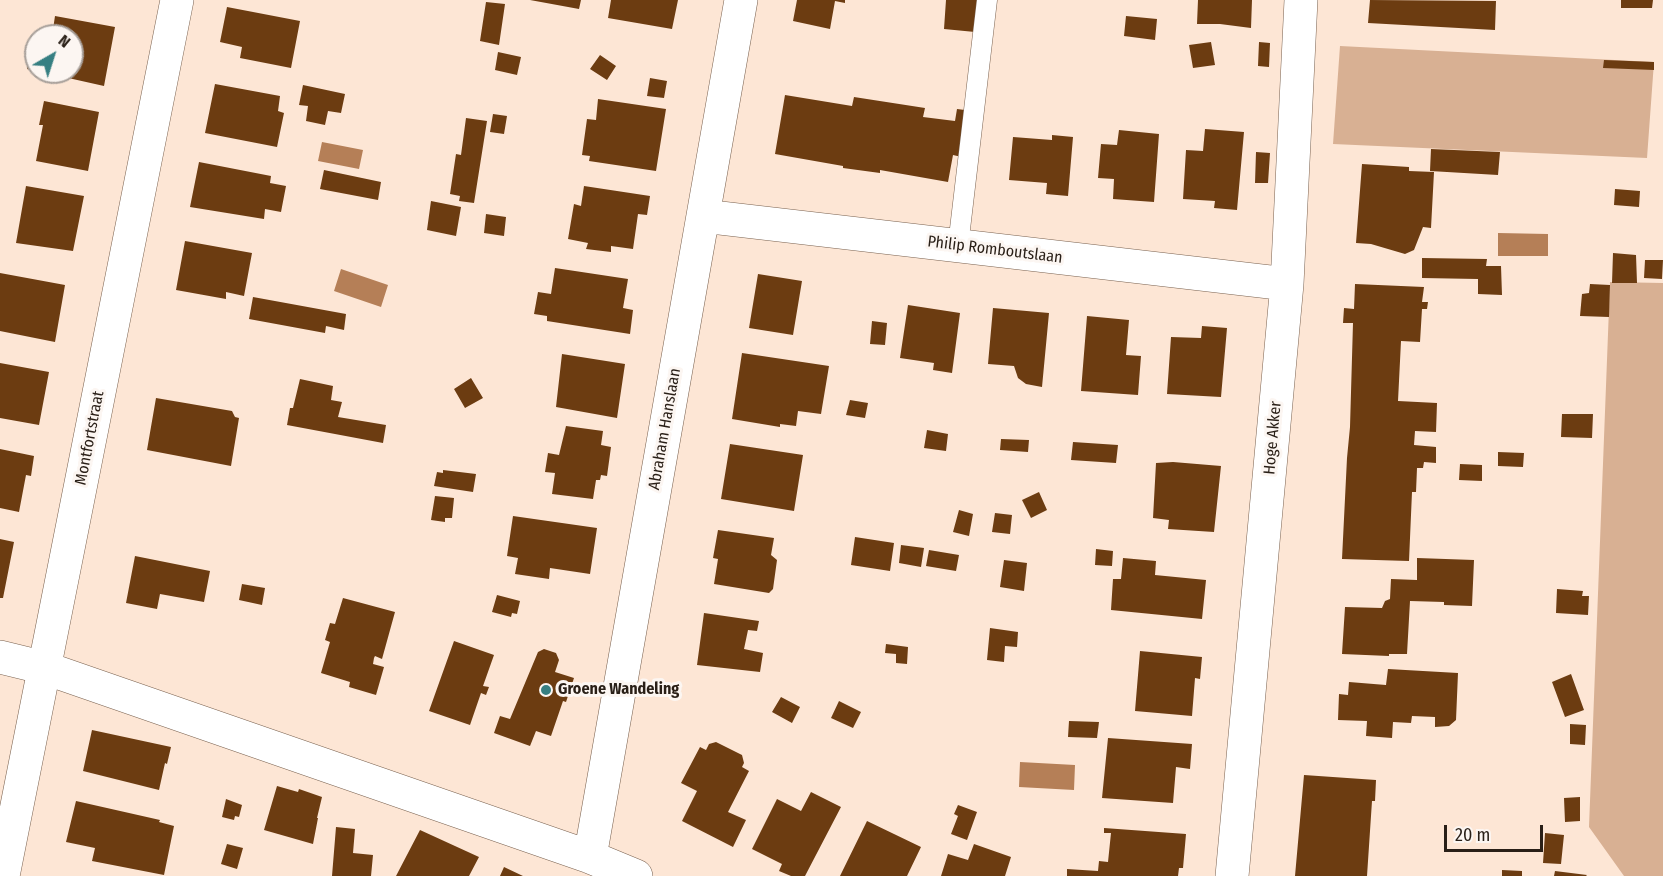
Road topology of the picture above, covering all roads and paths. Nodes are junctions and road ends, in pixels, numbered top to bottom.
1 (177, 0) edge
2 (741, 0) edge
3 (987, 0) edge
4 (1301, 0) edge
5 (703, 216) junction
6 (958, 246) junction
7 (1287, 284) junction
8 (0, 657) edge
9 (45, 668) junction
10 (590, 857) junction
11 (3, 876) edge
12 (636, 876) edge
13 (1232, 876) edge

1 - 9 street, Montfortstraat
2 - 5 street, Abraham Hanslaan
3 - 6 lane
4 - 7 street, Hoge Akker
5 - 6 street, Philip Romboutslaan
5 - 10 street, Abraham Hanslaan
6 - 7 street, Philip Romboutslaan
7 - 13 street, Hoge Akker
8 - 9 street
9 - 10 street
9 - 11 street, Montfortstraat
10 - 12 street

